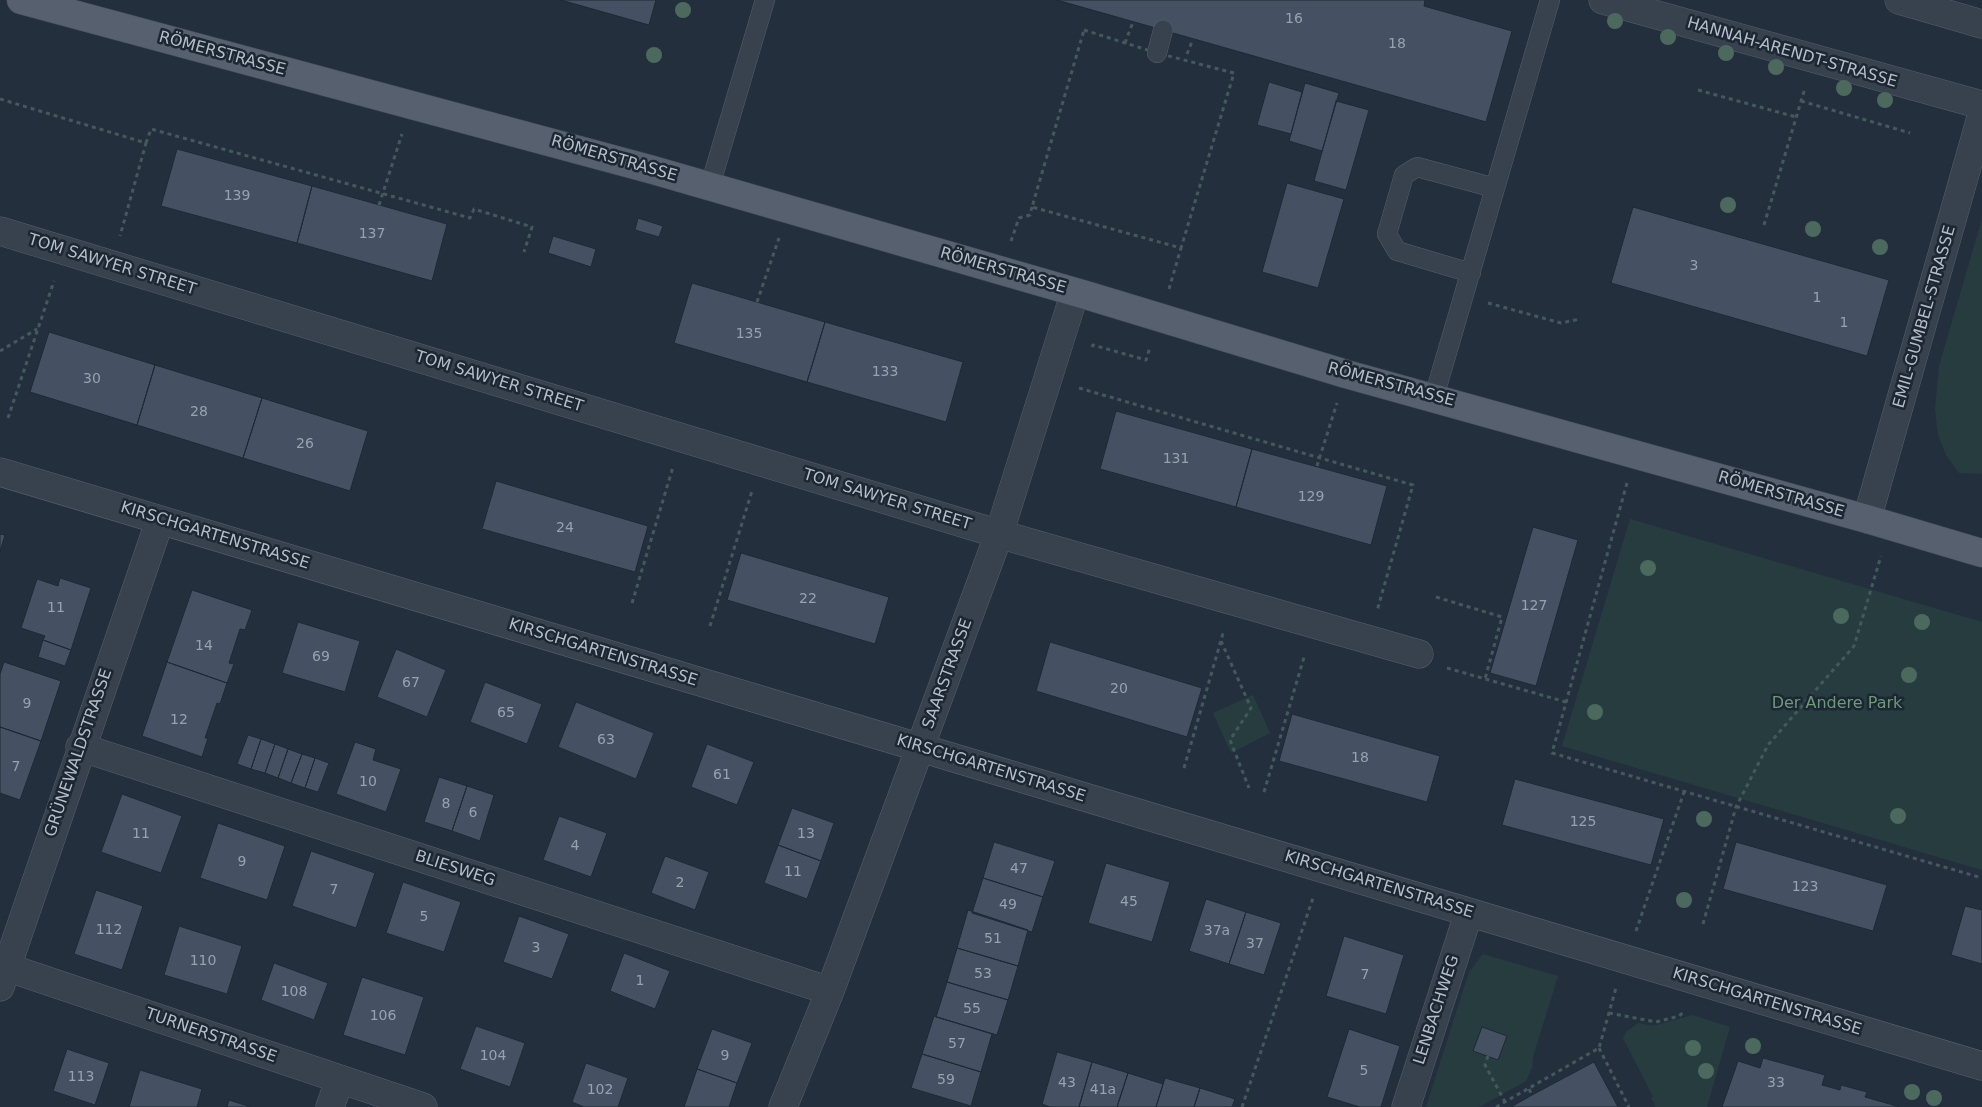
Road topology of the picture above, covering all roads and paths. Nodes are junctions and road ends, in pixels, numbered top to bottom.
1 (21, 0) edge
2 (765, 0) edge
3 (1550, 0) edge
4 (1603, 0) edge
5 (1899, 0) edge
6 (1133, 22) dead end
7 (1982, 24) edge
8 (1163, 30) dead end
9 (1193, 39) dead end
10 (1125, 43) junction
11 (1157, 53) junction
12 (1813, 58) junction
13 (1186, 60) junction
14 (1698, 90) dead end
15 (0, 99) edge
16 (1801, 101) junction
17 (411, 104) junction
18 (1982, 105) edge
19 (1982, 114) edge
20 (1796, 117) junction
21 (1910, 133) dead end
22 (146, 143) junction
23 (710, 186) junction
24 (1495, 188) junction
25 (383, 194) junction
26 (379, 205) dead end
27 (1032, 207) junction
28 (788, 209) junction
29 (1764, 225) dead end
30 (0, 231) edge
31 (1181, 248) junction
32 (65, 251) junction
33 (524, 252) dead end
34 (112, 264) junction
35 (1001, 271) junction
36 (1471, 273) junction
37 (1075, 292) junction
38 (1464, 296) junction
39 (757, 302) dead end
40 (1160, 316) junction
41 (1580, 319) dead end
42 (38, 329) junction
43 (1093, 345) dead end
44 (0, 351) edge
45 (1346, 374) junction
46 (1079, 388) dead end
47 (1434, 397) junction
48 (8, 418) dead end
49 (682, 438) junction
50 (1635, 454) junction
51 (1320, 458) junction
52 (761, 462) junction
53 (1317, 466) dead end
54 (0, 472) edge
55 (160, 520) junction
56 (1879, 522) junction
57 (999, 534) junction
58 (1982, 553) edge
59 (1436, 597) dead end
60 (1233, 600) junction
61 (632, 603) dead end
62 (1314, 624) junction
63 (710, 626) dead end
64 (1369, 639) junction
65 (1221, 641) junction
66 (1419, 654) joint
67 (1485, 679) junction
68 (1566, 702) junction
69 (80, 747) junction
70 (921, 748) junction
71 (1184, 768) dead end
72 (1249, 788) dead end
73 (1264, 792) dead end
74 (1684, 792) junction
75 (1736, 807) junction
76 (1322, 868) junction
77 (1982, 878) edge
78 (1469, 912) junction
79 (1703, 924) dead end
80 (1624, 959) junction
81 (2, 973) edge
82 (1698, 981) junction
83 (1616, 989) dead end
84 (830, 991) junction
85 (1609, 1013) junction
86 (1599, 1048) junction
87 (1488, 1056) dead end
88 (1982, 1066) edge
89 (340, 1079) junction
90 (1528, 1089) junction
91 (1532, 1095) dead end
92 (1506, 1102) junction
93 (330, 1107) edge
94 (423, 1107) edge
95 (783, 1107) edge
96 (1242, 1107) edge
97 (1406, 1107) edge
98 (1496, 1107) edge
99 (1629, 1107) edge

1 - 17 main road, RÖMERSTRASSE
2 - 23 lane
3 - 24 lane
4 - 12 street, HANNAH-ARENDT-STRASSE
5 - 7 street
6 - 10 path
8 - 11 lane
9 - 13 path
10 - 11 path
10 - 27 path
11 - 13 path
12 - 16 path
12 - 18 street, HANNAH-ARENDT-STRASSE
13 - 31 path
14 - 20 path
15 - 22 path
16 - 20 path
16 - 21 path
17 - 23 main road, RÖMERSTRASSE
17 - 25 path
19 - 56 street, EMIL-GUMBEL-STRASSE
20 - 29 path
22 - 25 path
22 - 34 path
23 - 28 main road, RÖMERSTRASSE
24 - 36 lane
24 - 36 lane
25 - 26 path
25 - 33 path
27 - 31 path
27 - 35 path
28 - 35 main road, RÖMERSTRASSE
28 - 39 path
30 - 32 street, TOM SAWYER STREET
31 - 40 path
32 - 34 street, TOM SAWYER STREET
32 - 42 path
34 - 49 street, TOM SAWYER STREET
35 - 37 main road, RÖMERSTRASSE
36 - 38 lane
37 - 40 main road, RÖMERSTRASSE
37 - 57 street, SAARSTRASSE
38 - 41 path
38 - 47 lane
40 - 43 path
40 - 45 main road, RÖMERSTRASSE
42 - 44 path
42 - 48 path
45 - 47 main road, RÖMERSTRASSE
45 - 51 path
46 - 51 path
47 - 50 main road, RÖMERSTRASSE
49 - 52 street, TOM SAWYER STREET
49 - 61 path
50 - 56 main road, RÖMERSTRASSE
50 - 68 path
51 - 53 path
51 - 64 path
52 - 57 street, TOM SAWYER STREET
52 - 63 path
54 - 55 street, KIRSCHGARTENSTRASSE
55 - 69 street, GRÜNEWALDSTRASSE
55 - 70 street, KIRSCHGARTENSTRASSE
56 - 58 main road, RÖMERSTRASSE
56 - 75 path
57 - 60 street, TOM SAWYER STREET
57 - 70 street, SAARSTRASSE
59 - 67 path
60 - 62 street, TOM SAWYER STREET
60 - 65 path
62 - 64 street, TOM SAWYER STREET
62 - 73 path
64 - 66 street, TOM SAWYER STREET
65 - 71 path
65 - 72 path
66 - 67 path
67 - 68 path
68 - 74 path
69 - 81 street, GRÜNEWALDSTRASSE
69 - 84 street, BLIESWEG
70 - 76 street, KIRSCHGARTENSTRASSE
70 - 84 street, SAARSTRASSE
74 - 75 path
74 - 80 path
75 - 77 path
75 - 79 path
76 - 78 street, KIRSCHGARTENSTRASSE
76 - 96 path
78 - 80 street, KIRSCHGARTENSTRASSE
78 - 97 street, LENBACHWEG
80 - 82 street, KIRSCHGARTENSTRASSE
81 - 89 street, TURNERSTRASSE
82 - 85 path
82 - 88 street, KIRSCHGARTENSTRASSE
83 - 85 path
84 - 95 street, SAARSTRASSE
85 - 86 path
86 - 90 path
86 - 99 path
87 - 92 path
89 - 93 street
89 - 94 street, TURNERSTRASSE
90 - 91 path
90 - 92 path
92 - 98 path

